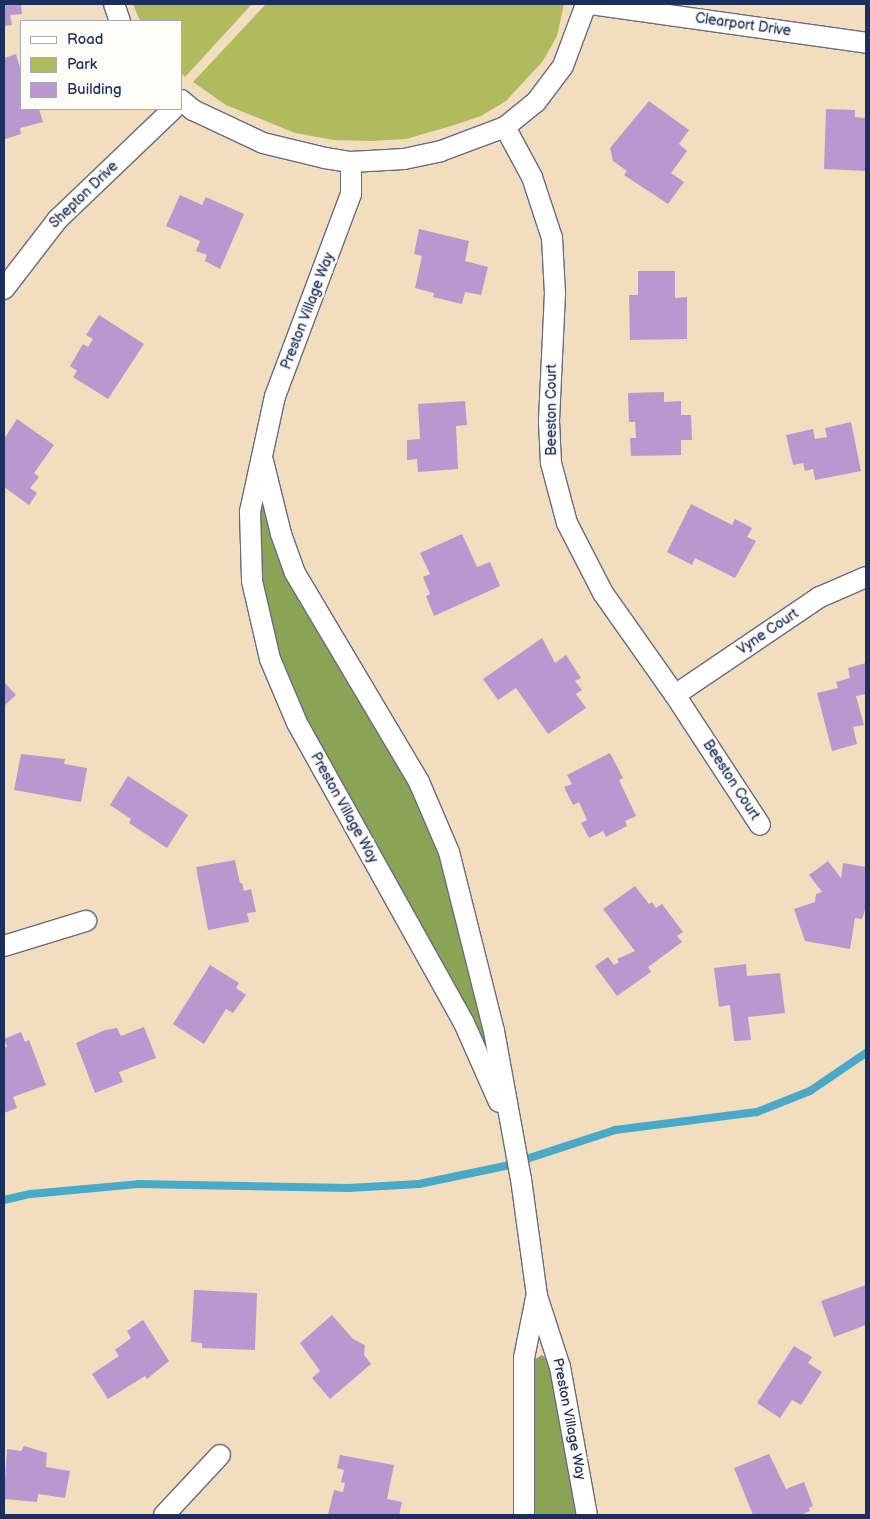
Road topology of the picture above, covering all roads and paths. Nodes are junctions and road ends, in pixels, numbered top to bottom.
1 (114, 4) edge
2 (588, 4) edge
3 (120, 20) edge
4 (866, 43) edge
5 (182, 101) edge
6 (172, 110) edge
7 (505, 127) junction
8 (351, 162) junction
9 (4, 289) edge
10 (263, 461) junction
11 (866, 577) edge
12 (675, 695) junction
13 (760, 825) dead end
14 (86, 921) dead end
15 (4, 946) edge
16 (513, 1136) junction
17 (537, 1296) junction
18 (220, 1455) dead end
19 (164, 1515) edge
20 (524, 1515) edge
21 (587, 1515) edge

1 - 3 street
2 - 4 street, Clearport Drive
2 - 7 street
5 - 8 street
6 - 9 street, Shepton Drive
7 - 8 street
7 - 12 street, Beeston Court
8 - 10 street, Preston Village Way
10 - 16 street, Preston Village Way
10 - 16 street, Preston Village Way
11 - 12 street, Vyne Court
12 - 13 street, Beeston Court
14 - 15 street
16 - 17 street, Preston Village Way
17 - 20 street, Preston Village Way
17 - 21 street, Preston Village Way
18 - 19 street

